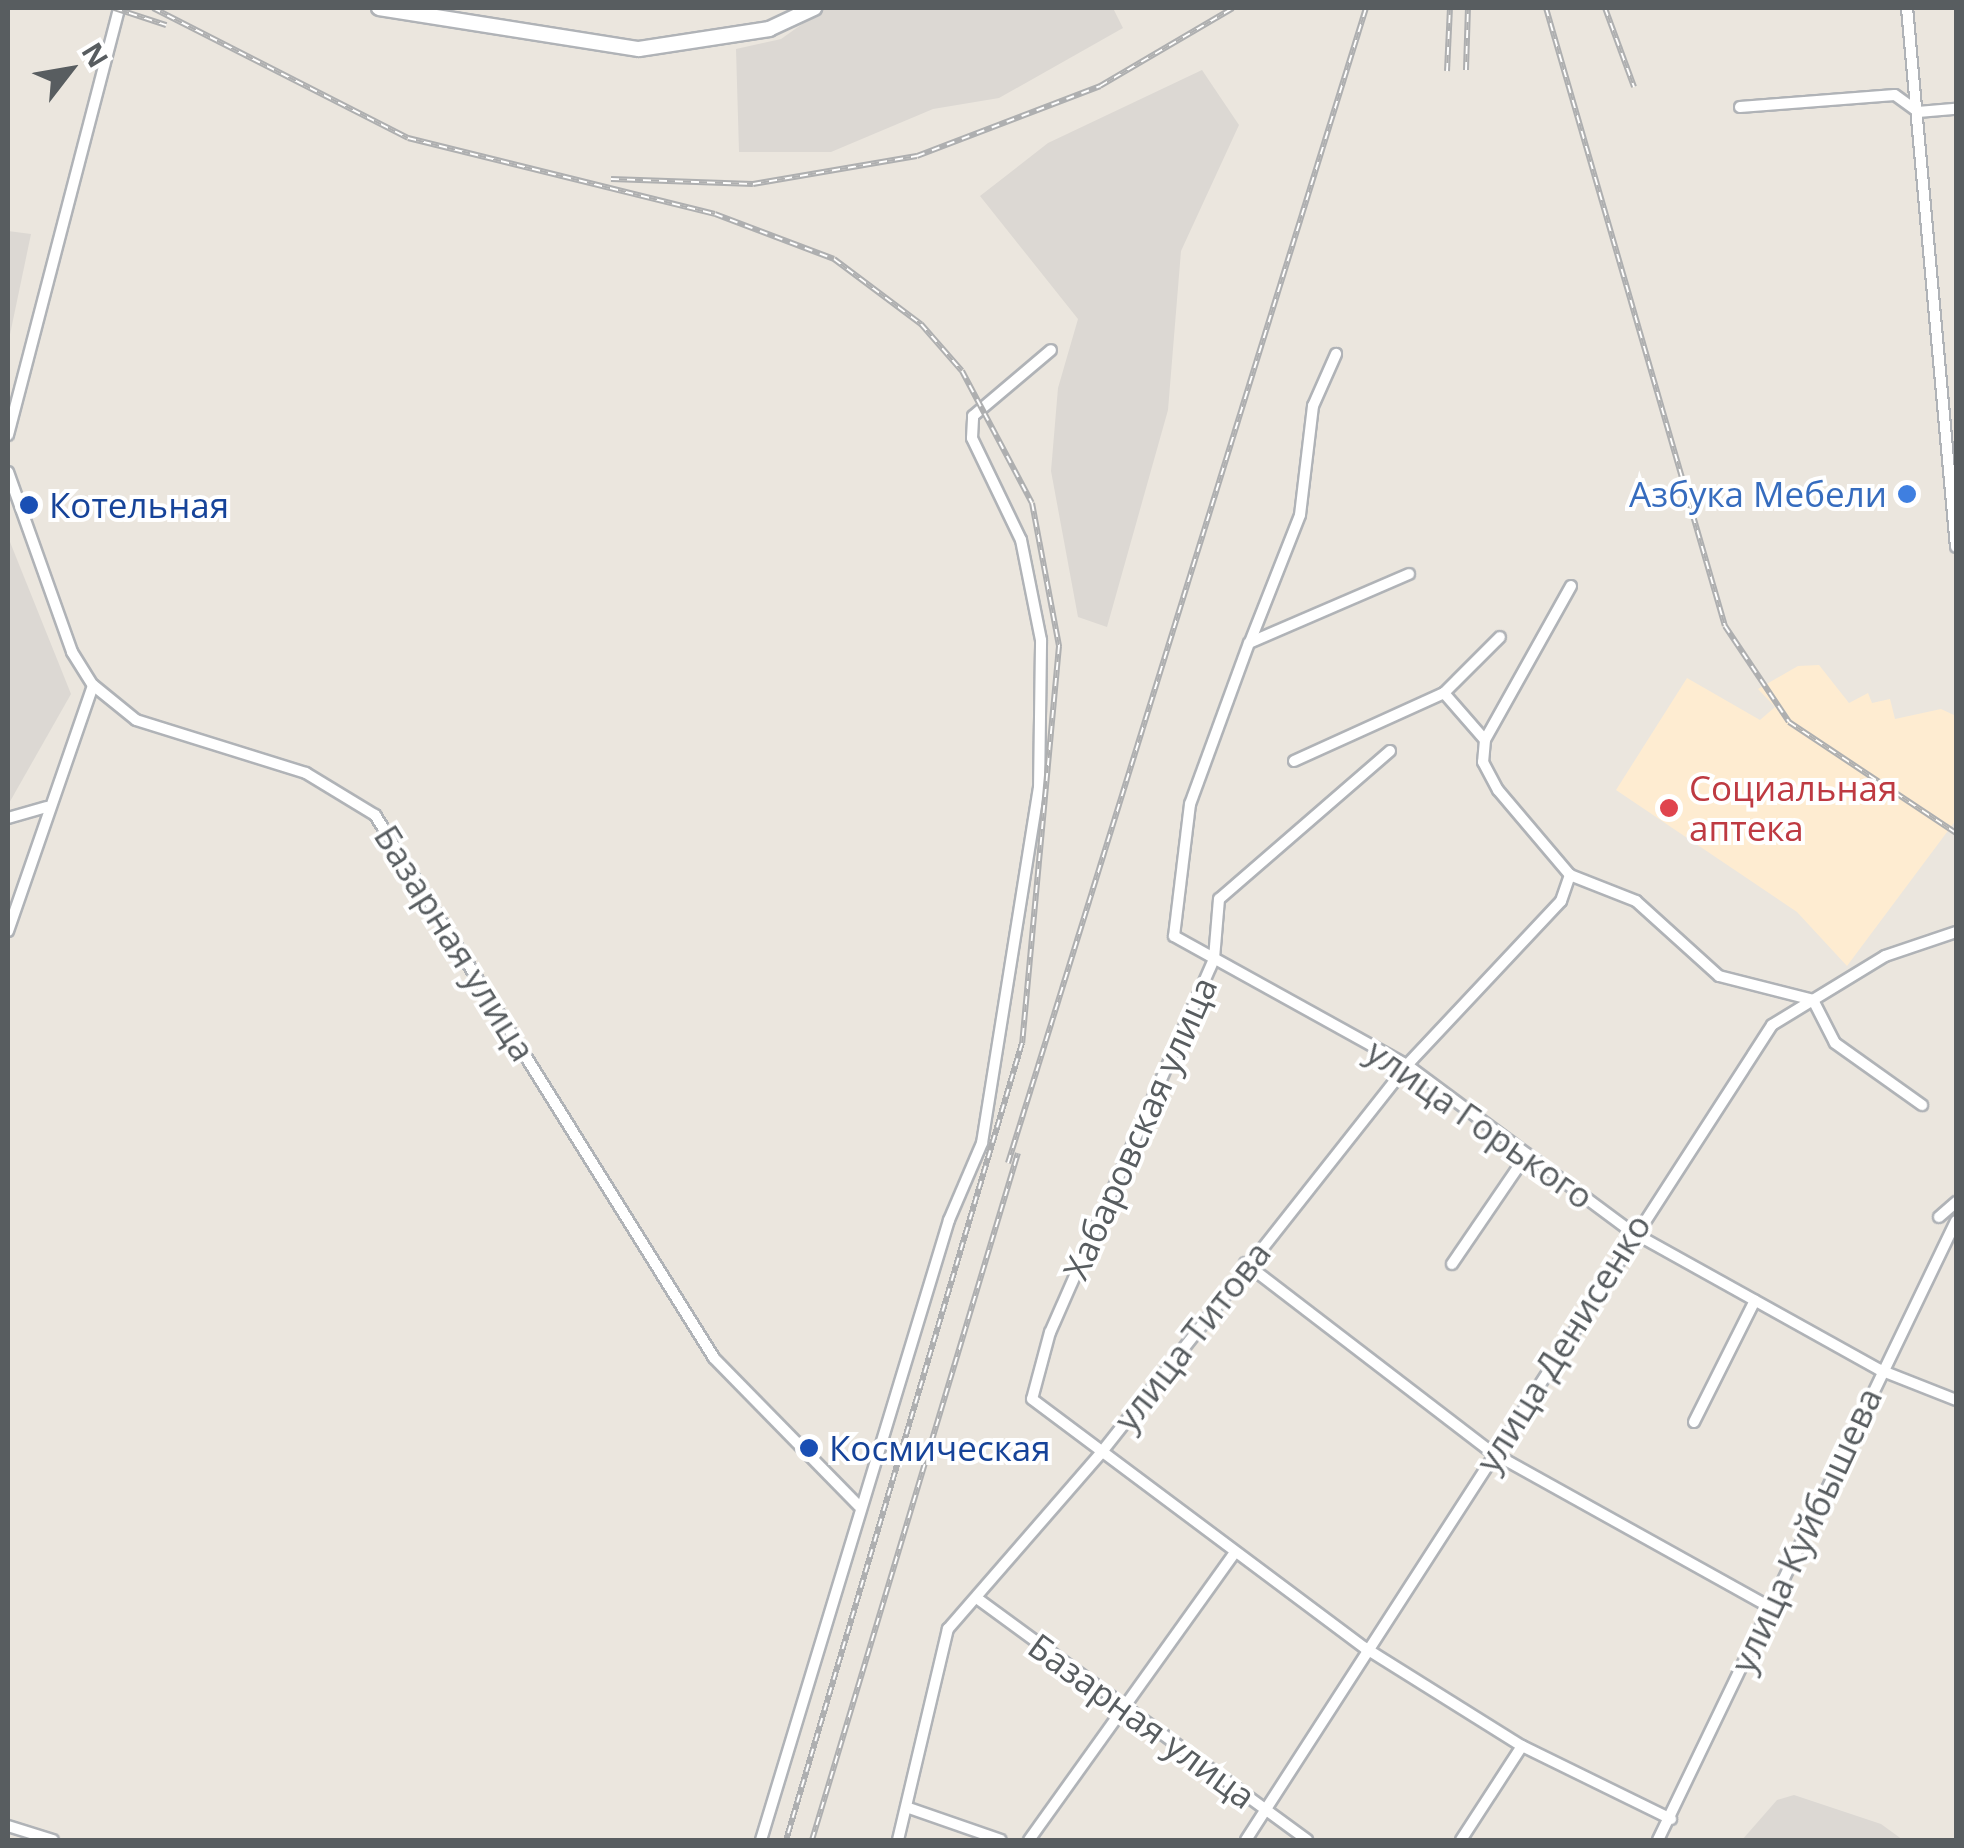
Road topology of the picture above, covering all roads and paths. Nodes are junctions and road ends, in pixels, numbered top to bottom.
1 (119, 8) edge
2 (379, 8) edge
3 (814, 8) edge
4 (1906, 8) edge
5 (1740, 107) dead end
6 (1956, 109) edge
7 (1918, 112) junction
8 (1051, 350) dead end
9 (1336, 354) dead end
10 (8, 435) edge
11 (1952, 455) edge
12 (8, 472) edge
13 (1956, 547) edge
14 (1410, 574) dead end
15 (1571, 586) dead end
16 (1500, 637) dead end
17 (1250, 643) junction
18 (93, 684) junction
19 (1444, 693) junction
20 (1486, 740) junction
21 (1390, 751) dead end
22 (1294, 760) dead end
23 (46, 807) junction
24 (8, 818) edge
25 (1570, 875) junction
26 (8, 931) edge
27 (1956, 932) edge
28 (1214, 960) junction
29 (1812, 1000) junction
30 (1408, 1066) junction
31 (1922, 1105) dead end
32 (1527, 1154) junction
33 (1956, 1202) edge
34 (1939, 1218) dead end
35 (1956, 1221) edge
36 (1632, 1232) junction
37 (1245, 1264) junction
38 (1452, 1264) dead end
39 (1754, 1300) junction
40 (1880, 1370) junction
41 (1956, 1400) edge
42 (1694, 1422) dead end
43 (1101, 1453) junction
44 (1493, 1453) junction
45 (859, 1506) junction
46 (1235, 1552) junction
47 (978, 1599) junction
48 (1772, 1608) junction
49 (1365, 1648) junction
50 (1116, 1707) junction
51 (1522, 1746) junction
52 (909, 1808) junction
53 (1265, 1811) junction
54 (1671, 1819) junction
55 (8, 1826) edge
56 (53, 1840) edge
57 (761, 1840) edge
58 (898, 1840) edge
59 (1001, 1840) edge
60 (1029, 1840) edge
61 (1246, 1840) edge
62 (1308, 1840) edge
63 (1461, 1840) edge
64 (1658, 1840) edge

1 - 10 street
2 - 3 street
4 - 7 street
5 - 7 street
6 - 7 street
7 - 11 street
8 - 45 street
9 - 17 street
11 - 13 street
12 - 18 street, Базарная улица
14 - 17 street
15 - 20 street
16 - 19 street
17 - 28 street, улица Горького
18 - 23 street
18 - 45 street, Базарная улица
19 - 20 street
19 - 22 street
20 - 25 street
21 - 28 street, Хабаровская улица
23 - 24 street
23 - 26 street
25 - 29 street
25 - 30 street, улица Титова
27 - 29 street, улица Денисенко
28 - 30 street, улица Горького
28 - 43 street, Хабаровская улица
29 - 31 street
29 - 36 street, улица Денисенко
30 - 32 street, улица Горького
30 - 37 street, улица Титова
32 - 36 street, улица Горького
32 - 38 street
33 - 34 street
35 - 40 street, улица Куйбышева
36 - 39 street, улица Горького
36 - 44 street, улица Денисенко
37 - 43 street, улица Титова
37 - 44 street
39 - 40 street, улица Горького
39 - 42 street
40 - 41 street, улица Горького
40 - 48 street, улица Куйбышева
43 - 46 street
43 - 47 street, улица Титова
44 - 48 street
44 - 49 street, улица Денисенко
45 - 57 street
46 - 49 street
46 - 50 street
47 - 50 street, Базарная улица
47 - 52 street, улица Титова
48 - 54 street, улица Куйбышева
49 - 51 street
49 - 53 street, улица Денисенко
50 - 53 street, Базарная улица
50 - 60 street
51 - 54 street
51 - 63 street
52 - 58 street, улица Титова
52 - 59 street
53 - 61 street, улица Денисенко
53 - 62 street, Базарная улица
54 - 64 street, улица Куйбышева
55 - 56 street

